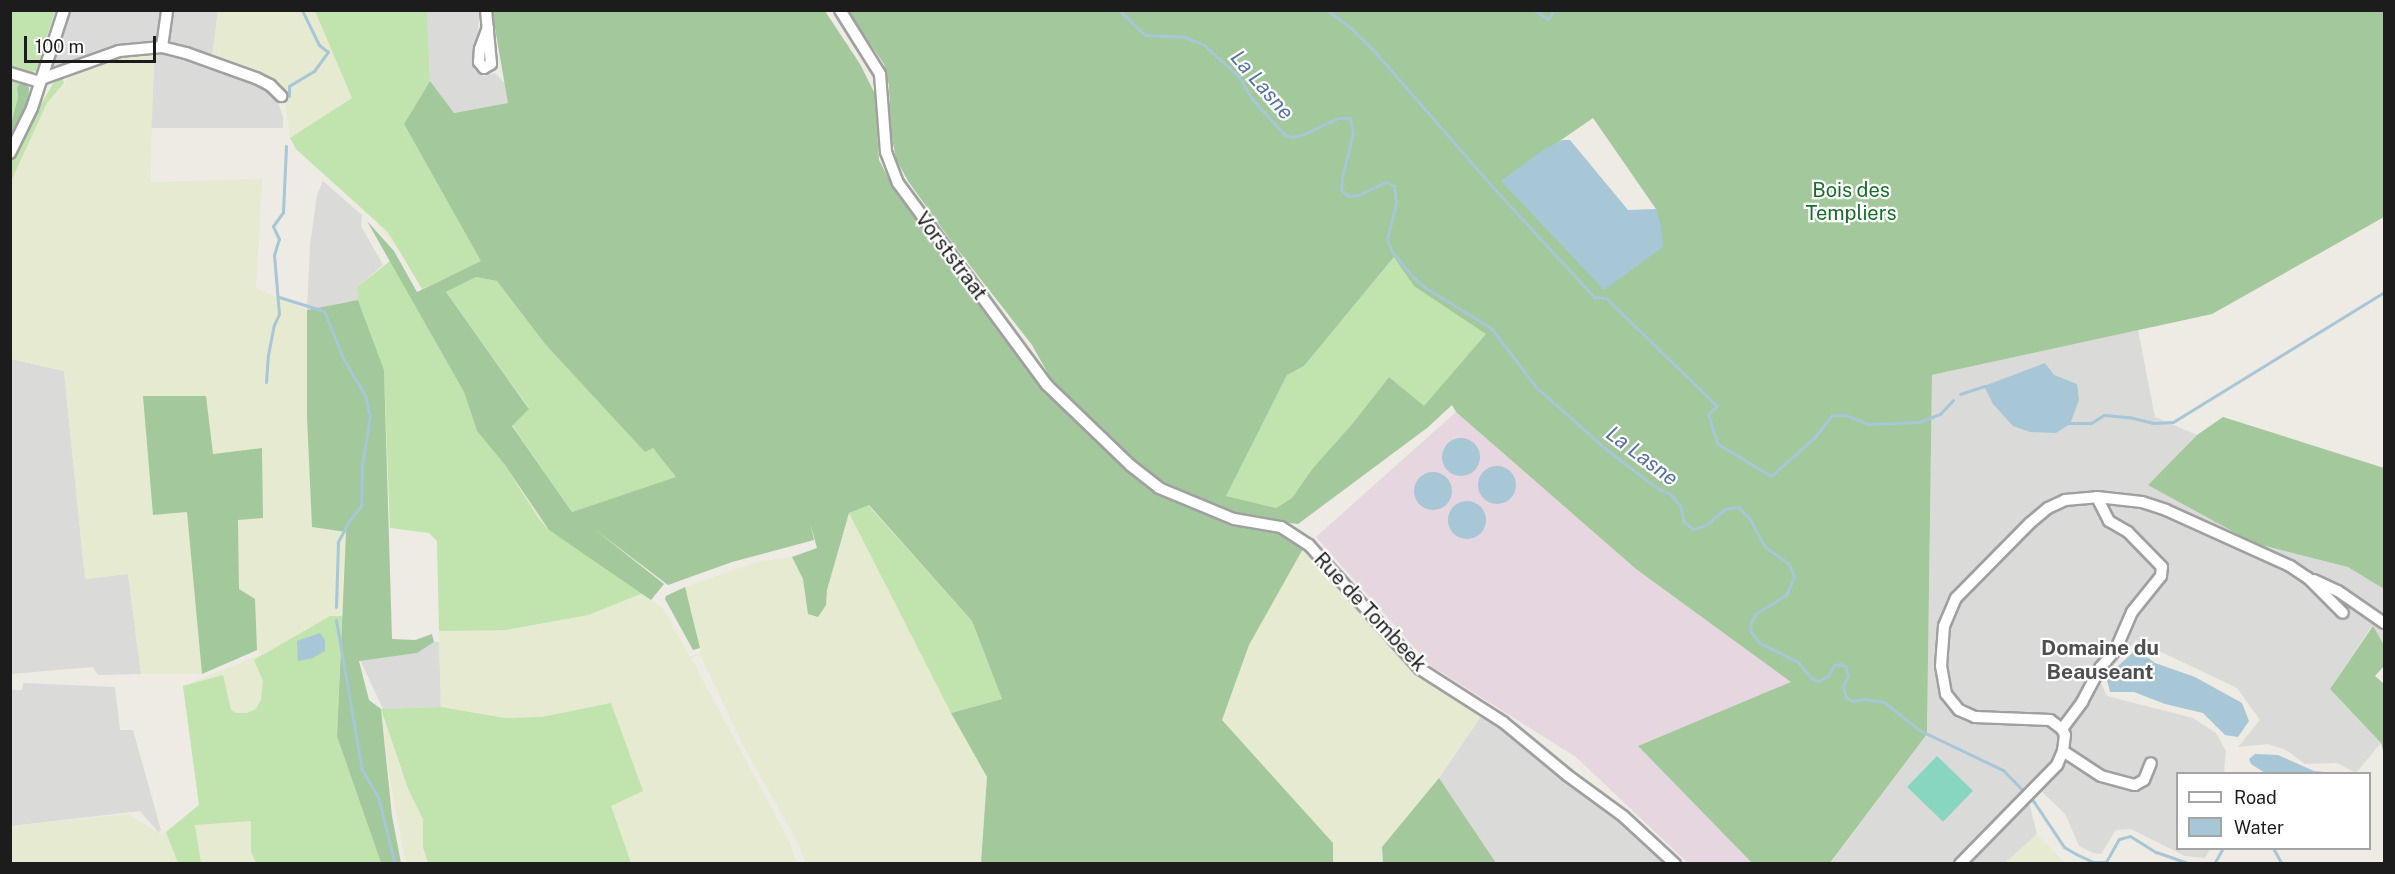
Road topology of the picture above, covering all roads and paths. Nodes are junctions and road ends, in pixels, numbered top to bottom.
1 (64, 10) edge
2 (167, 10) edge
3 (486, 10) edge
4 (840, 10) edge
5 (488, 27) dead end
6 (162, 47) junction
7 (10, 73) edge
8 (40, 80) junction
9 (281, 96) dead end
10 (10, 153) edge
11 (1130, 465) joint
12 (2097, 497) junction
13 (2308, 578) junction
14 (2343, 613) dead end
15 (2385, 623) edge
16 (2062, 729) junction
17 (2063, 751) junction
18 (2151, 763) dead end
19 (1675, 864) edge
20 (1960, 864) edge

1 - 8 street
2 - 6 street
3 - 5 street
4 - 11 street, Vorststraat
6 - 8 street
6 - 9 street
7 - 8 street
8 - 10 street
11 - 19 street, Rue de Tombeek
12 - 13 street
12 - 16 street
12 - 16 street
13 - 14 street
13 - 15 street
16 - 17 street
17 - 18 street
17 - 20 street

